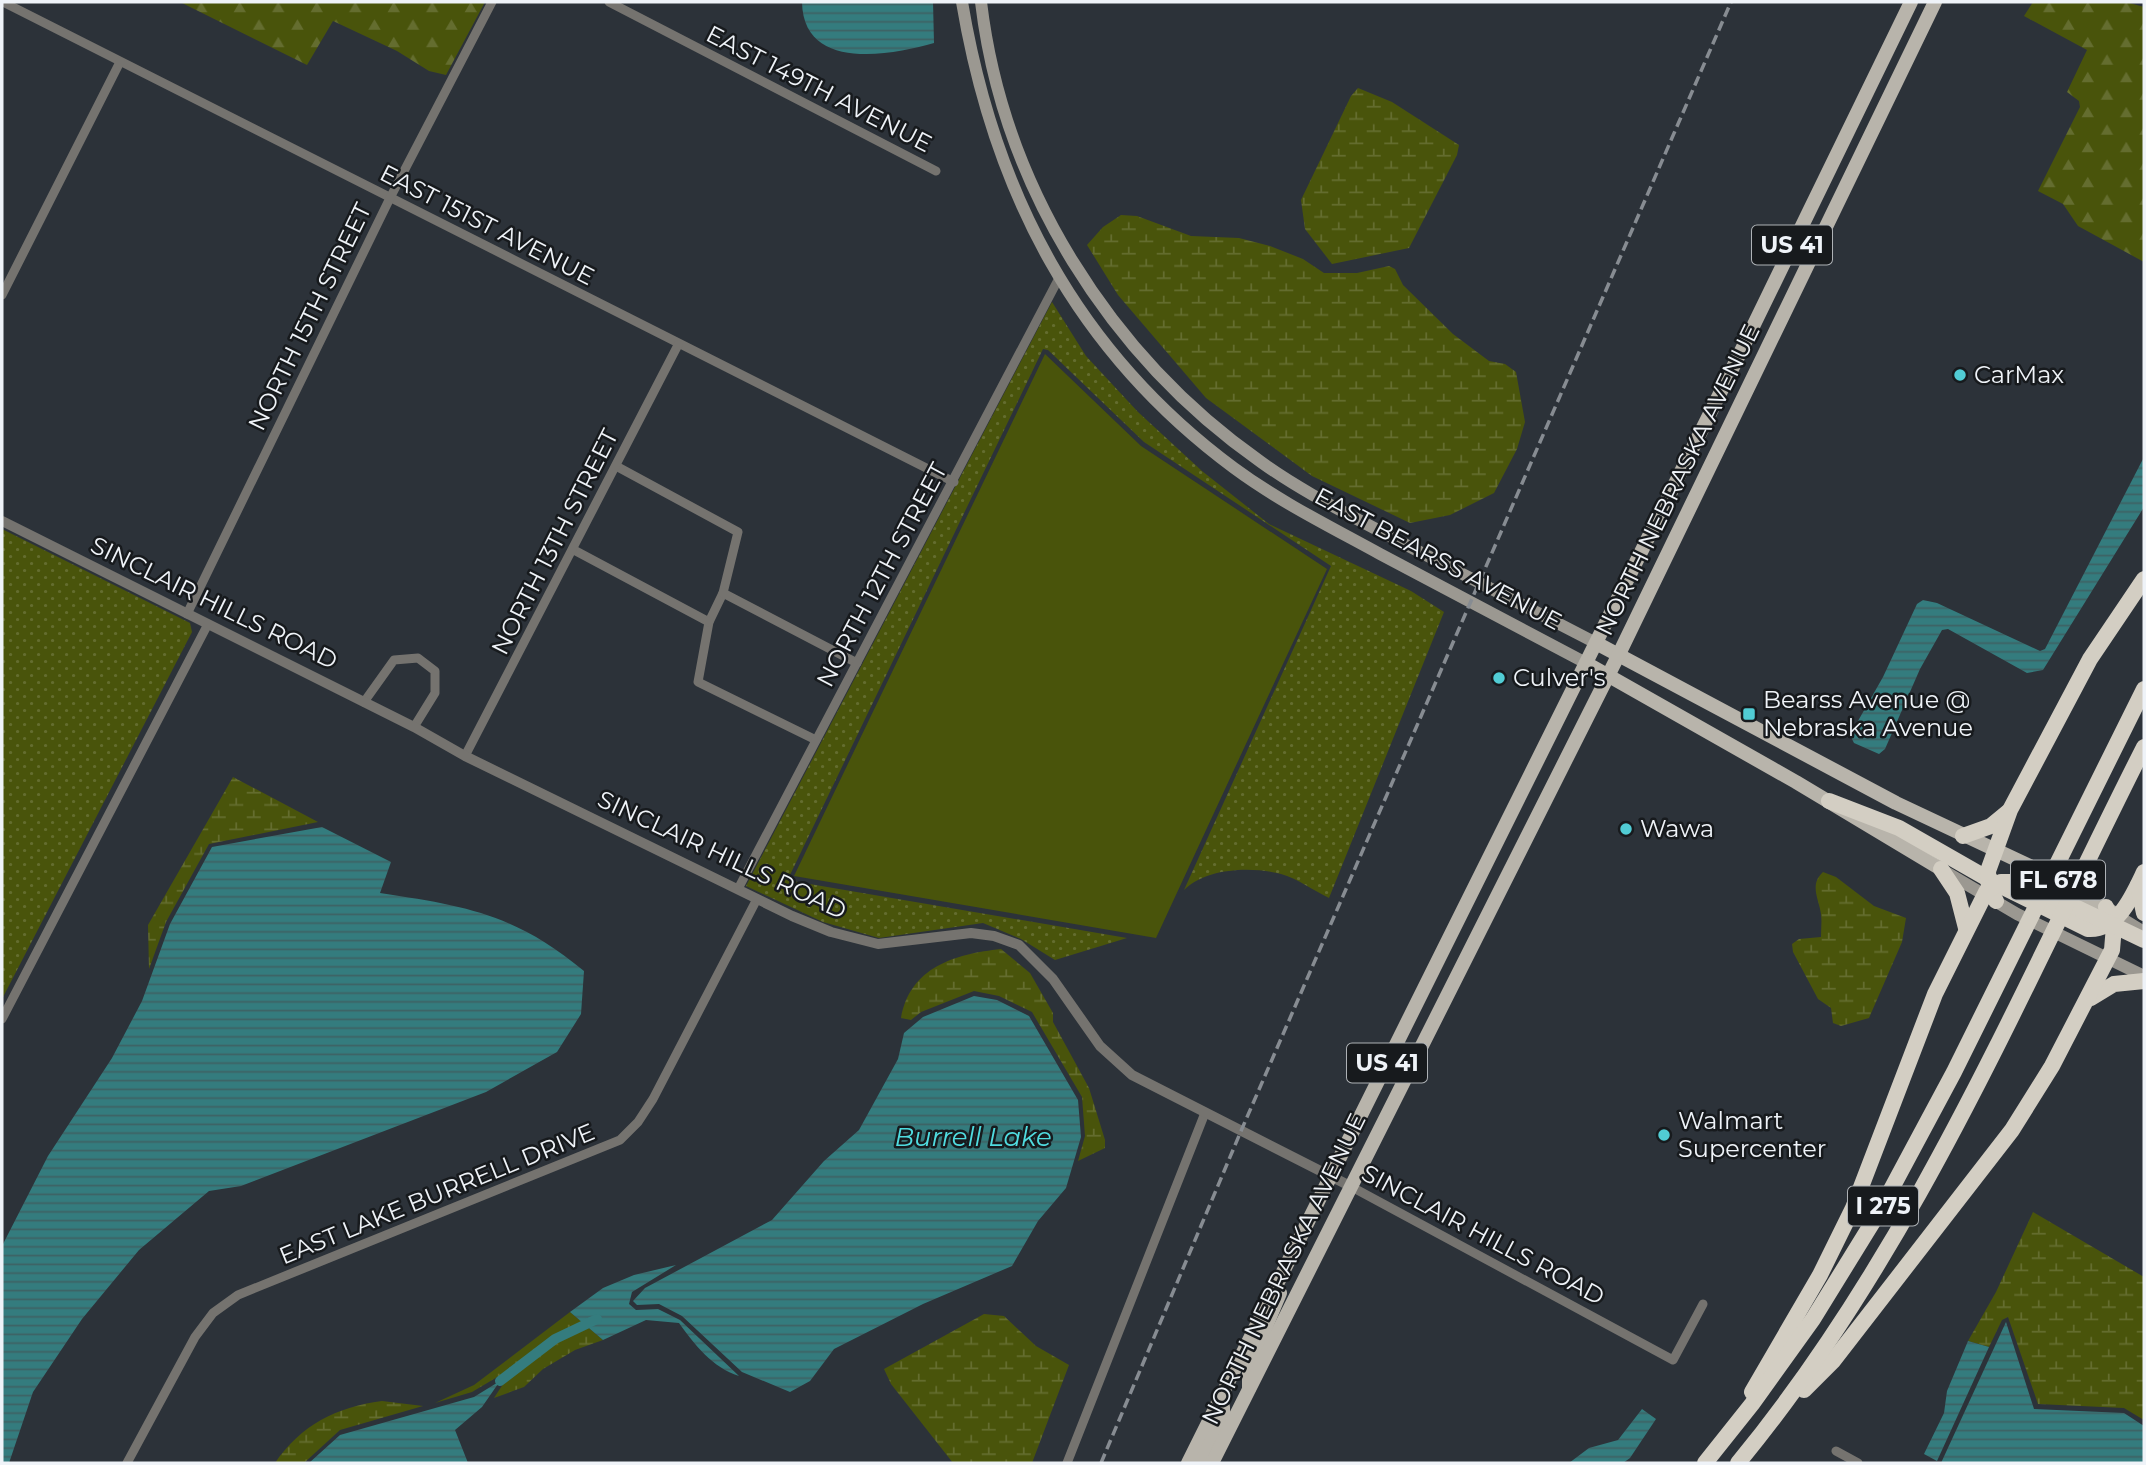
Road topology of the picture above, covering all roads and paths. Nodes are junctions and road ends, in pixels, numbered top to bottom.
1 (3, 2) edge
2 (492, 2) edge
3 (609, 2) edge
4 (962, 2) edge
5 (981, 2) edge
6 (1910, 2) edge
7 (1935, 2) edge
8 (120, 62) junction
9 (1881, 63) junction
10 (1900, 73) junction
11 (936, 171) dead end
12 (390, 198) junction
13 (1059, 278) junction
14 (2, 295) edge
15 (1745, 343) junction
16 (678, 345) junction
17 (1764, 353) junction
18 (616, 466) junction
19 (954, 482) junction
20 (2, 521) edge
21 (574, 550) junction
22 (2144, 579) edge
23 (723, 593) junction
24 (187, 614) junction
25 (709, 622) junction
26 (208, 624) junction
27 (1596, 643) junction
28 (1619, 654) junction
29 (858, 663) junction
30 (1586, 663) junction
31 (1609, 674) junction
32 (2144, 689) edge
33 (365, 702) junction
34 (414, 727) junction
35 (816, 740) junction
36 (2144, 747) edge
37 (465, 756) junction
38 (1829, 801) junction
39 (2010, 810) junction
40 (1963, 836) junction
41 (1995, 850) junction
42 (1941, 869) junction
43 (2141, 879) edge
44 (738, 889) junction
45 (1991, 889) junction
46 (757, 898) junction
47 (1468, 900) junction
48 (2144, 914) edge
49 (2112, 919) junction
50 (1966, 928) junction
51 (2144, 932) edge
52 (2144, 940) edge
53 (2108, 959) junction
54 (2144, 979) edge
55 (1445, 995) junction
56 (2084, 1005) junction
57 (2, 1019) edge
58 (1206, 1113) junction
59 (1331, 1176) junction
60 (1350, 1186) junction
61 (1279, 1281) junction
62 (1703, 1304) dead end
63 (1249, 1390) junction
64 (1219, 1402) junction
65 (1774, 1418) junction
66 (1737, 1425) junction
67 (1836, 1451) dead end
68 (127, 1463) edge
69 (1067, 1463) edge
70 (1188, 1463) edge
71 (1201, 1463) edge
72 (1212, 1463) edge
73 (1705, 1463) edge
74 (1738, 1463) edge
75 (1858, 1463) edge

1 - 8 street, EAST 151ST AVENUE
2 - 12 street, NORTH 15TH STREET
3 - 11 street, EAST 149TH AVENUE
4 - 13 main road, EAST BEARSS AVENUE
5 - 27 main road, EAST BEARSS AVENUE
6 - 9 main road, NORTH NEBRASKA AVENUE / US 41
7 - 10 main road, NORTH NEBRASKA AVENUE / US 41
8 - 12 street, EAST 151ST AVENUE
8 - 14 street
9 - 10 street
9 - 15 main road, NORTH NEBRASKA AVENUE / US 41
10 - 17 main road, NORTH NEBRASKA AVENUE / US 41
12 - 16 street, EAST 151ST AVENUE
12 - 24 street, NORTH 15TH STREET
13 - 19 street, NORTH 12TH STREET
13 - 30 main road, EAST BEARSS AVENUE
15 - 17 main road
15 - 27 main road, NORTH NEBRASKA AVENUE / US 41
16 - 18 street, NORTH 13TH STREET
16 - 19 street, EAST 151ST AVENUE
17 - 28 main road, NORTH NEBRASKA AVENUE / US 41
18 - 21 street, NORTH 13TH STREET
18 - 23 street
19 - 29 street, NORTH 12TH STREET
20 - 24 street, SINCLAIR HILLS ROAD
21 - 25 street
21 - 37 street, NORTH 13TH STREET
22 - 39 highway
23 - 25 street
23 - 29 street
24 - 26 street, SINCLAIR HILLS ROAD
25 - 35 street
26 - 33 street, SINCLAIR HILLS ROAD
26 - 57 street
27 - 28 main road, EAST BEARSS AVENUE / FL 678
27 - 30 main road, NORTH NEBRASKA AVENUE / US 41
28 - 31 main road, NORTH NEBRASKA AVENUE / US 41
28 - 40 main road, EAST BEARSS AVENUE / FL 678
29 - 35 street, NORTH 12TH STREET
30 - 31 main road, EAST BEARSS AVENUE / FL 678
30 - 47 main road, NORTH NEBRASKA AVENUE / US 41
31 - 38 main road, EAST BEARSS AVENUE / FL 678
31 - 55 main road, NORTH NEBRASKA AVENUE / US 41
32 - 66 highway, I 275
33 - 34 street, SINCLAIR HILLS ROAD
33 - 34 street
34 - 37 street, SINCLAIR HILLS ROAD
35 - 44 street, NORTH 12TH STREET
36 - 65 highway, I 275
37 - 44 street, SINCLAIR HILLS ROAD
38 - 42 main road, EAST BEARSS AVENUE / FL 678
38 - 45 highway
39 - 40 highway
39 - 41 highway
40 - 41 main road, EAST BEARSS AVENUE / FL 678
41 - 45 highway
41 - 49 main road, EAST BEARSS AVENUE / FL 678
42 - 45 main road, EAST BEARSS AVENUE / FL 678
42 - 50 highway
43 - 48 highway
43 - 49 highway
44 - 46 street, SINCLAIR HILLS ROAD
45 - 49 highway
45 - 50 highway
45 - 53 main road, EAST BEARSS AVENUE / FL 678
46 - 58 street, SINCLAIR HILLS ROAD
46 - 68 street, EAST LAKE BURRELL DRIVE
47 - 55 main road
47 - 59 main road, NORTH NEBRASKA AVENUE / US 41
49 - 51 main road, EAST BEARSS AVENUE / FL 678
49 - 52 highway
49 - 53 highway
50 - 66 highway
53 - 54 main road, EAST BEARSS AVENUE / FL 678
53 - 56 highway
54 - 56 highway
55 - 60 main road, NORTH NEBRASKA AVENUE / US 41
56 - 65 highway
58 - 59 street, SINCLAIR HILLS ROAD
58 - 69 street
59 - 60 street, SINCLAIR HILLS ROAD
59 - 61 main road, NORTH NEBRASKA AVENUE / US 41
60 - 62 street, SINCLAIR HILLS ROAD
60 - 63 main road, NORTH NEBRASKA AVENUE / US 41
61 - 63 main road
61 - 64 main road, NORTH NEBRASKA AVENUE / US 41
63 - 72 main road, NORTH NEBRASKA AVENUE / US 41
64 - 70 main road, NORTH NEBRASKA AVENUE / US 41
64 - 71 main road
65 - 74 highway, I 275
66 - 73 highway, I 275
67 - 75 street

